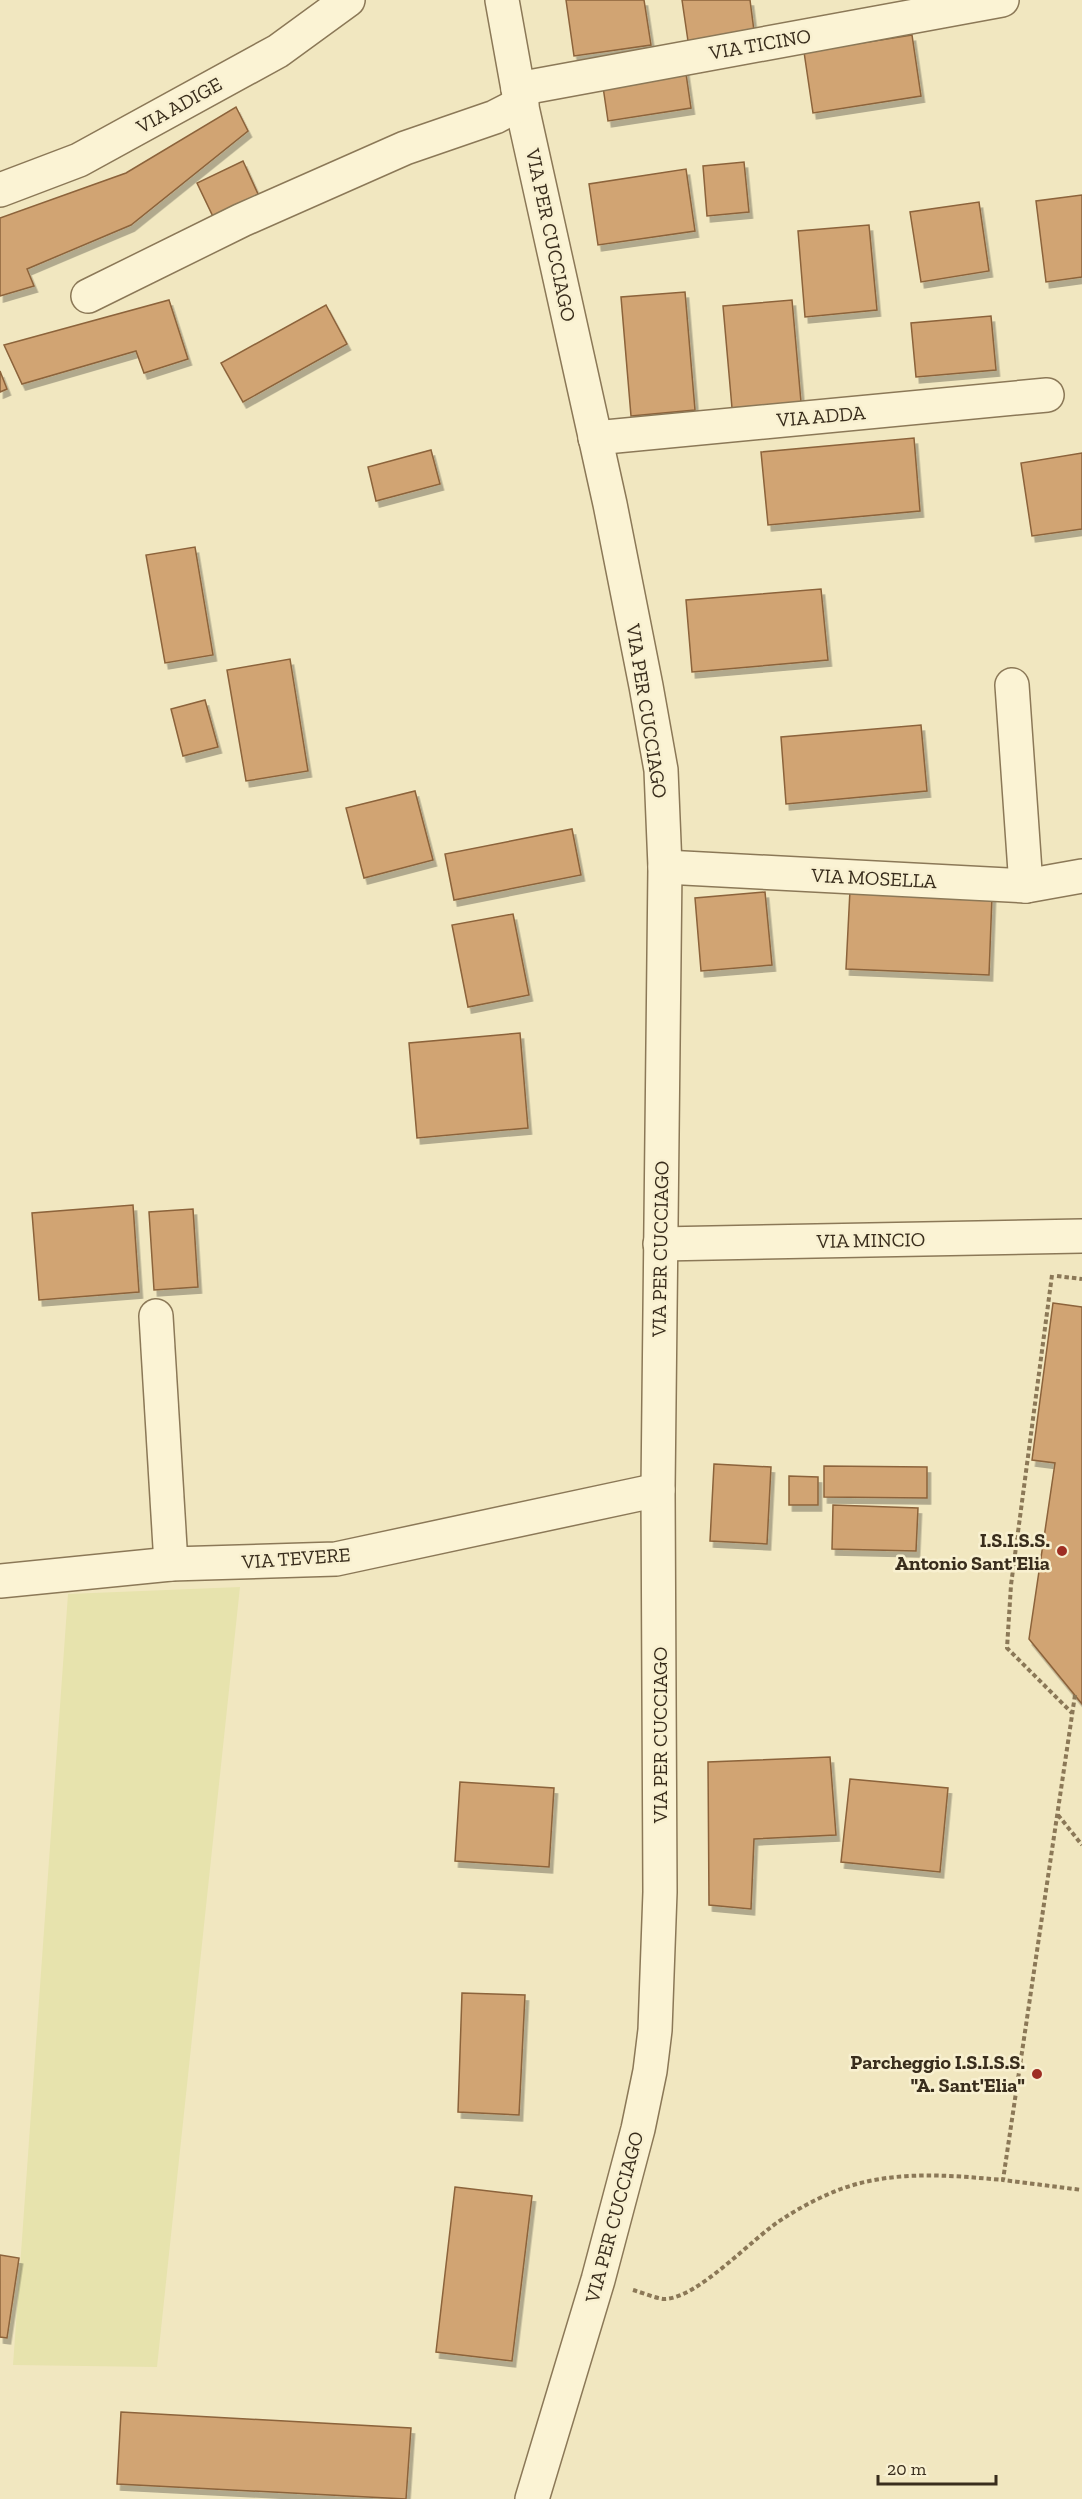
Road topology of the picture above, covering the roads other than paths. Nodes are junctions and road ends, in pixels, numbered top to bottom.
1 (348, 0) edge
2 (502, 0) edge
3 (1002, 0) edge
4 (520, 96) junction
5 (0, 190) edge
6 (88, 297) dead end
7 (1047, 395) dead end
8 (595, 438) junction
9 (1012, 685) dead end
10 (666, 867) junction
11 (1082, 876) edge
12 (1026, 886) junction
13 (1082, 1236) edge
14 (660, 1244) junction
15 (156, 1316) dead end
16 (658, 1490) junction
17 (171, 1564) junction
18 (0, 1581) edge
19 (532, 2499) edge

1 - 5 street, VIA ADIGE
2 - 4 street, VIA PER CUCCIAGO
3 - 4 street, VIA TICINO
4 - 6 street, VIA TICINO
4 - 8 street, VIA PER CUCCIAGO
7 - 8 street, VIA ADDA
8 - 10 street, VIA PER CUCCIAGO
9 - 12 street
10 - 12 street, VIA MOSELLA
10 - 14 street, VIA PER CUCCIAGO
11 - 12 street, VIA MOSELLA
13 - 14 street, VIA MINCIO
14 - 16 street, VIA PER CUCCIAGO
15 - 17 street
16 - 17 street, VIA TEVERE
16 - 19 street, VIA PER CUCCIAGO
17 - 18 street, VIA TEVERE

